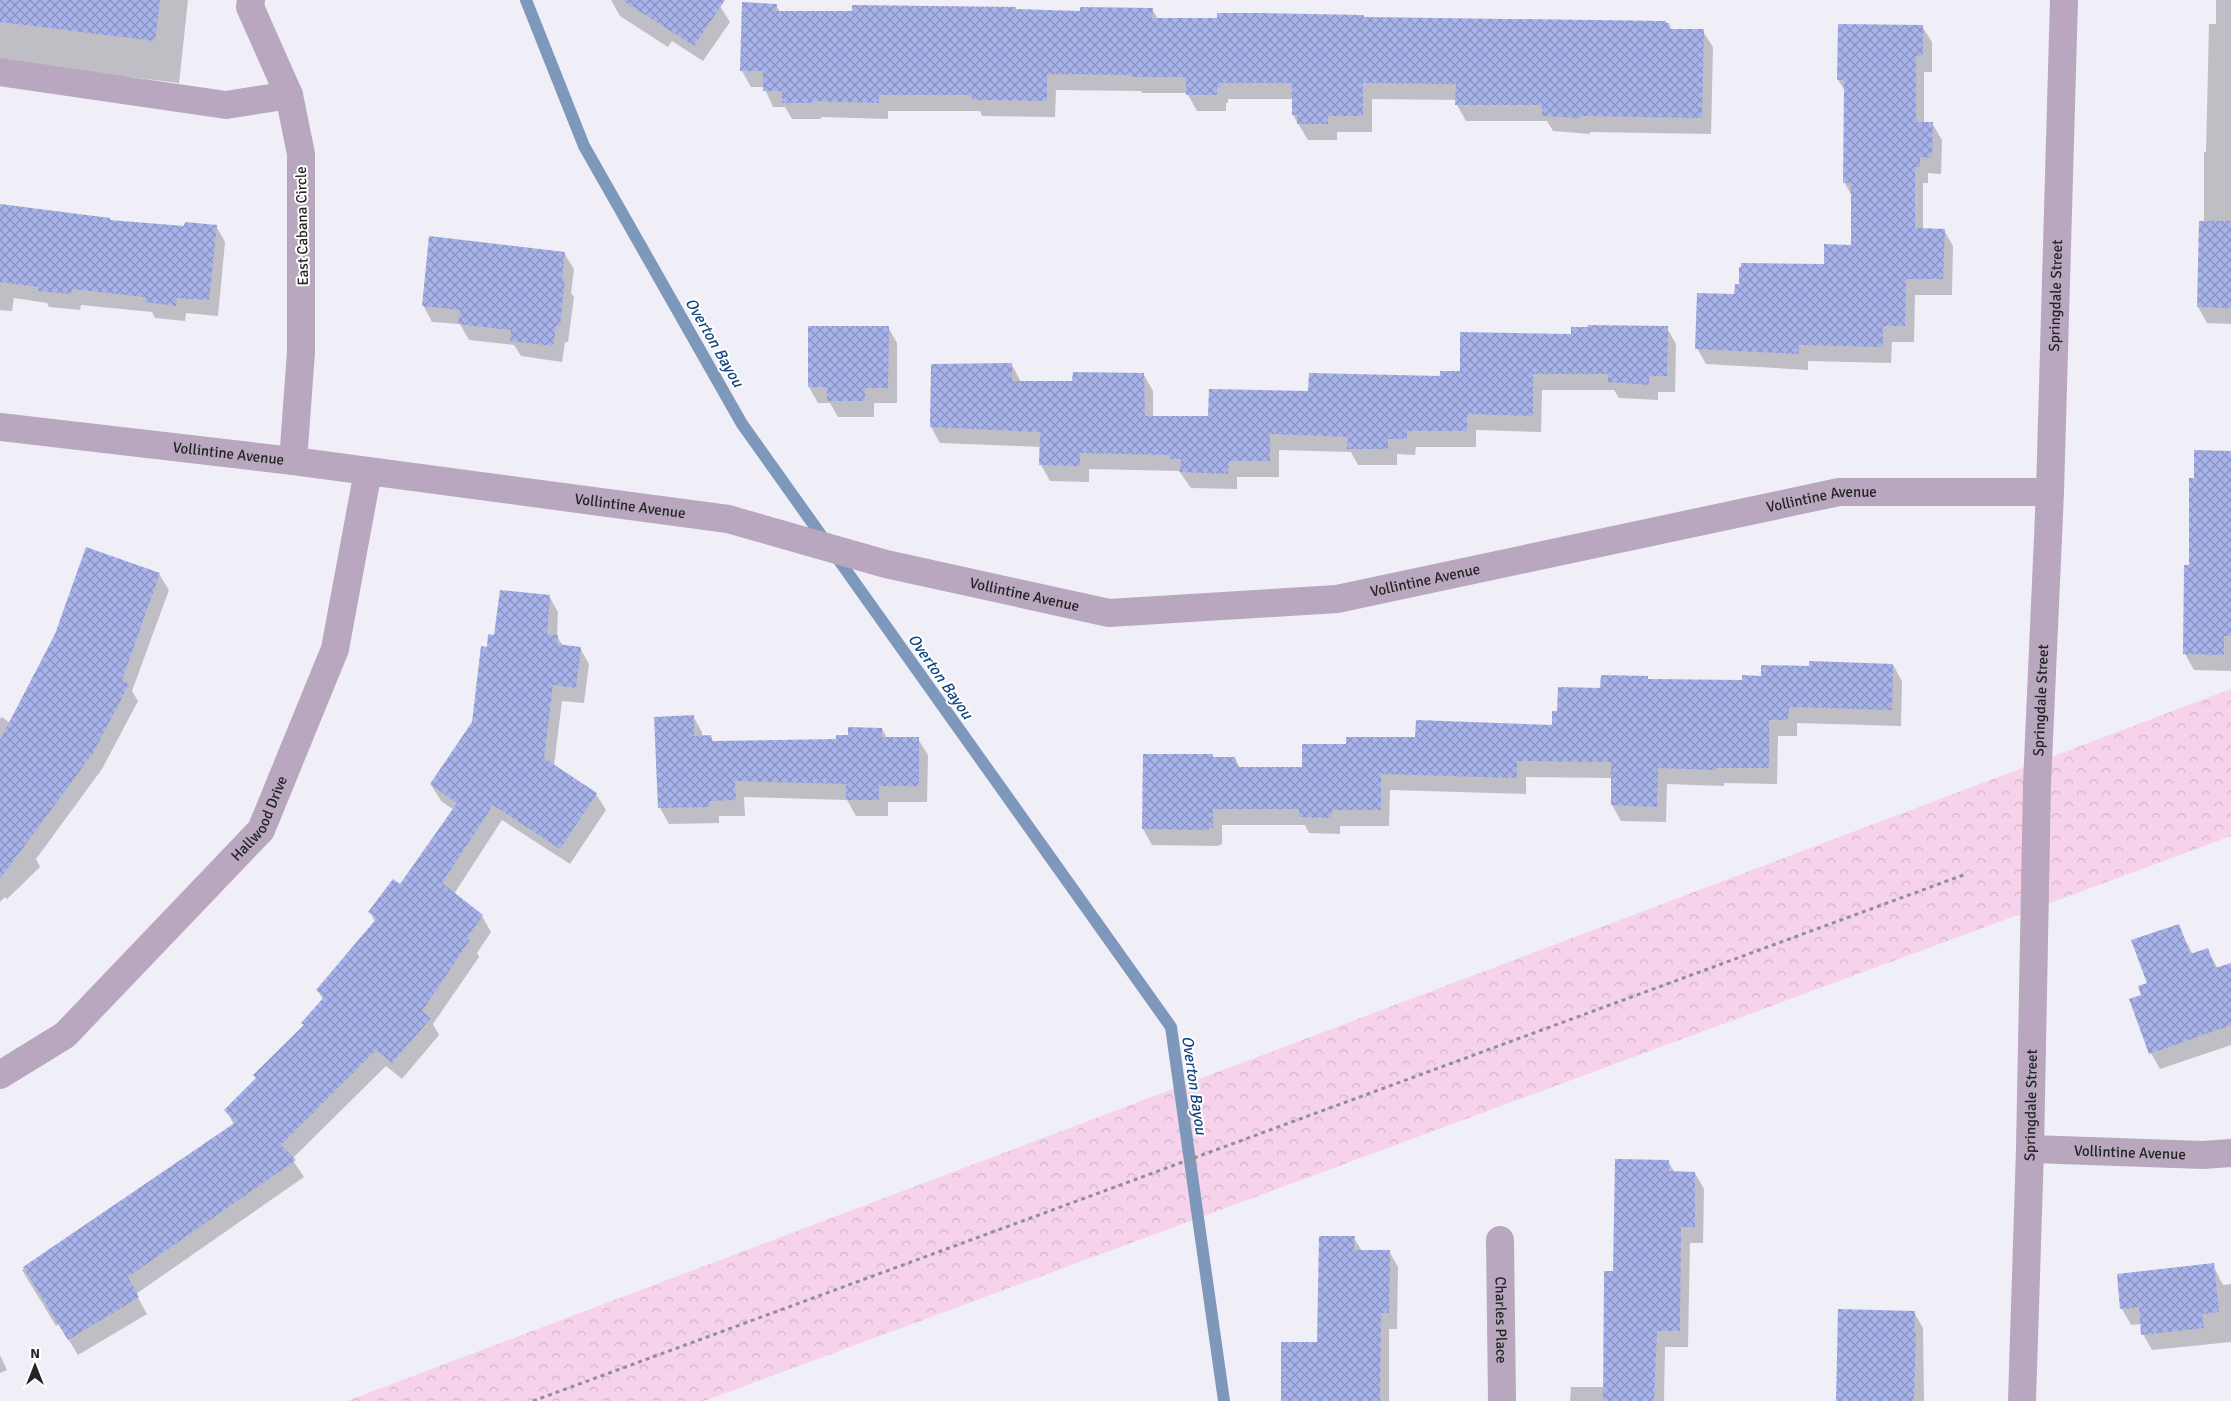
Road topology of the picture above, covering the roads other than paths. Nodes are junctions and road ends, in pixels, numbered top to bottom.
1 (251, 0) edge
2 (2064, 0) edge
3 (0, 72) edge
4 (289, 95) junction
5 (0, 427) edge
6 (293, 461) junction
7 (368, 471) junction
8 (2050, 492) junction
9 (0, 1075) edge
10 (2030, 1148) junction
11 (2231, 1153) edge
12 (1500, 1240) dead end
13 (1502, 1401) edge
14 (2022, 1401) edge

1 - 4 street, East Cabana Circle
2 - 8 street, Springdale Street
3 - 4 street
4 - 6 street, East Cabana Circle
5 - 6 street, Vollintine Avenue
6 - 7 street, Vollintine Avenue
7 - 8 street, Vollintine Avenue
7 - 9 street, Hallwood Drive
8 - 10 street, Springdale Street
10 - 11 street, Vollintine Avenue
10 - 14 street, Springdale Street
12 - 13 street, Charles Place

